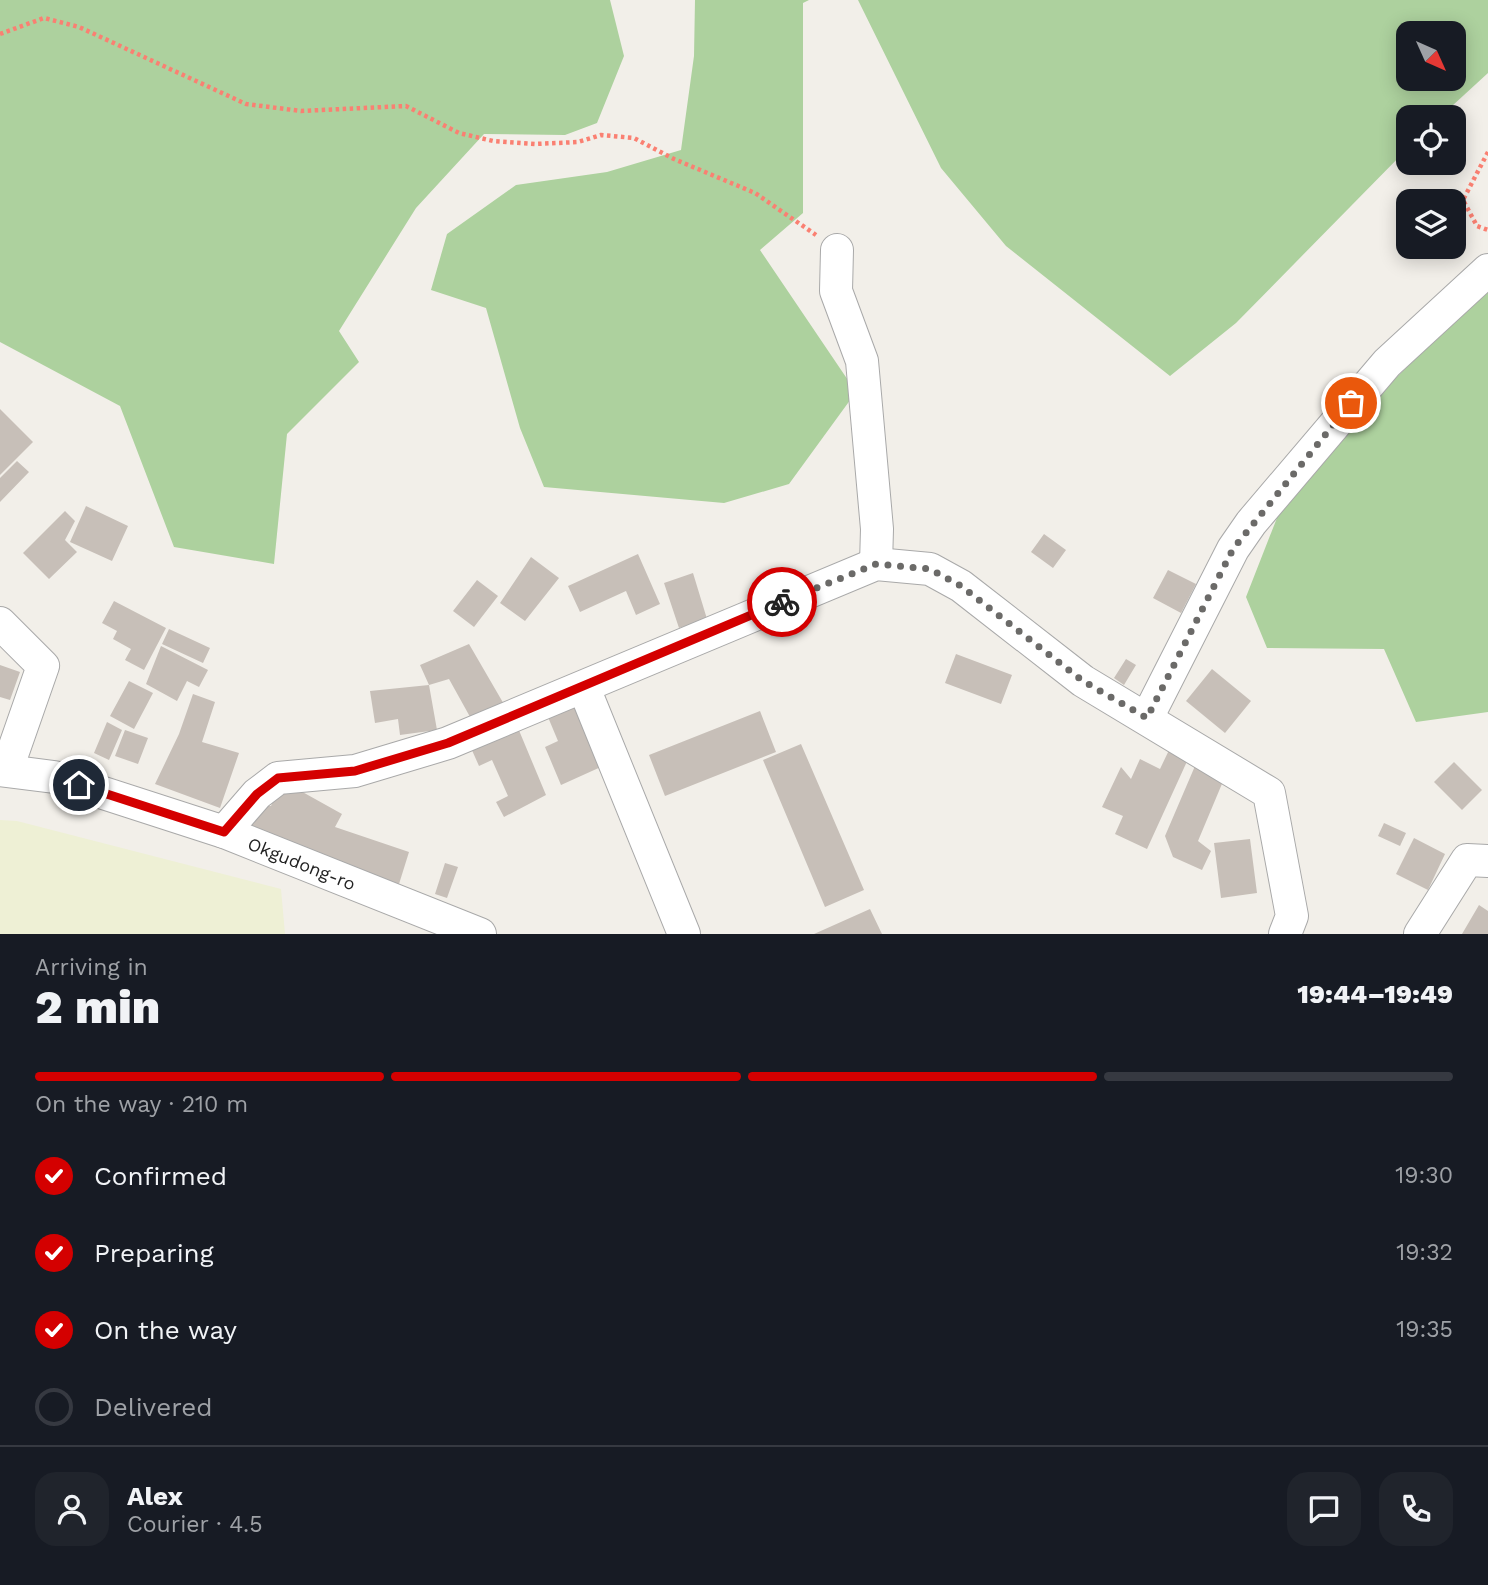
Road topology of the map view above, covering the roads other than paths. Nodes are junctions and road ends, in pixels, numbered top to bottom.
1 (837, 250) road end
2 (1488, 270) edge
3 (876, 564) junction
4 (0, 623) edge
5 (584, 688) junction
6 (1147, 718) junction
7 (3, 769) edge
8 (224, 832) junction
9 (1488, 860) edge
10 (480, 934) edge
11 (684, 934) edge
12 (1285, 934) edge
13 (1420, 934) edge

1 - 3 street
2 - 6 street
3 - 5 street
3 - 6 street
4 - 7 street
5 - 8 street
5 - 11 street
6 - 12 street
7 - 8 street, Okgudong-ro
8 - 10 street, Okgudong-ro
9 - 13 street

